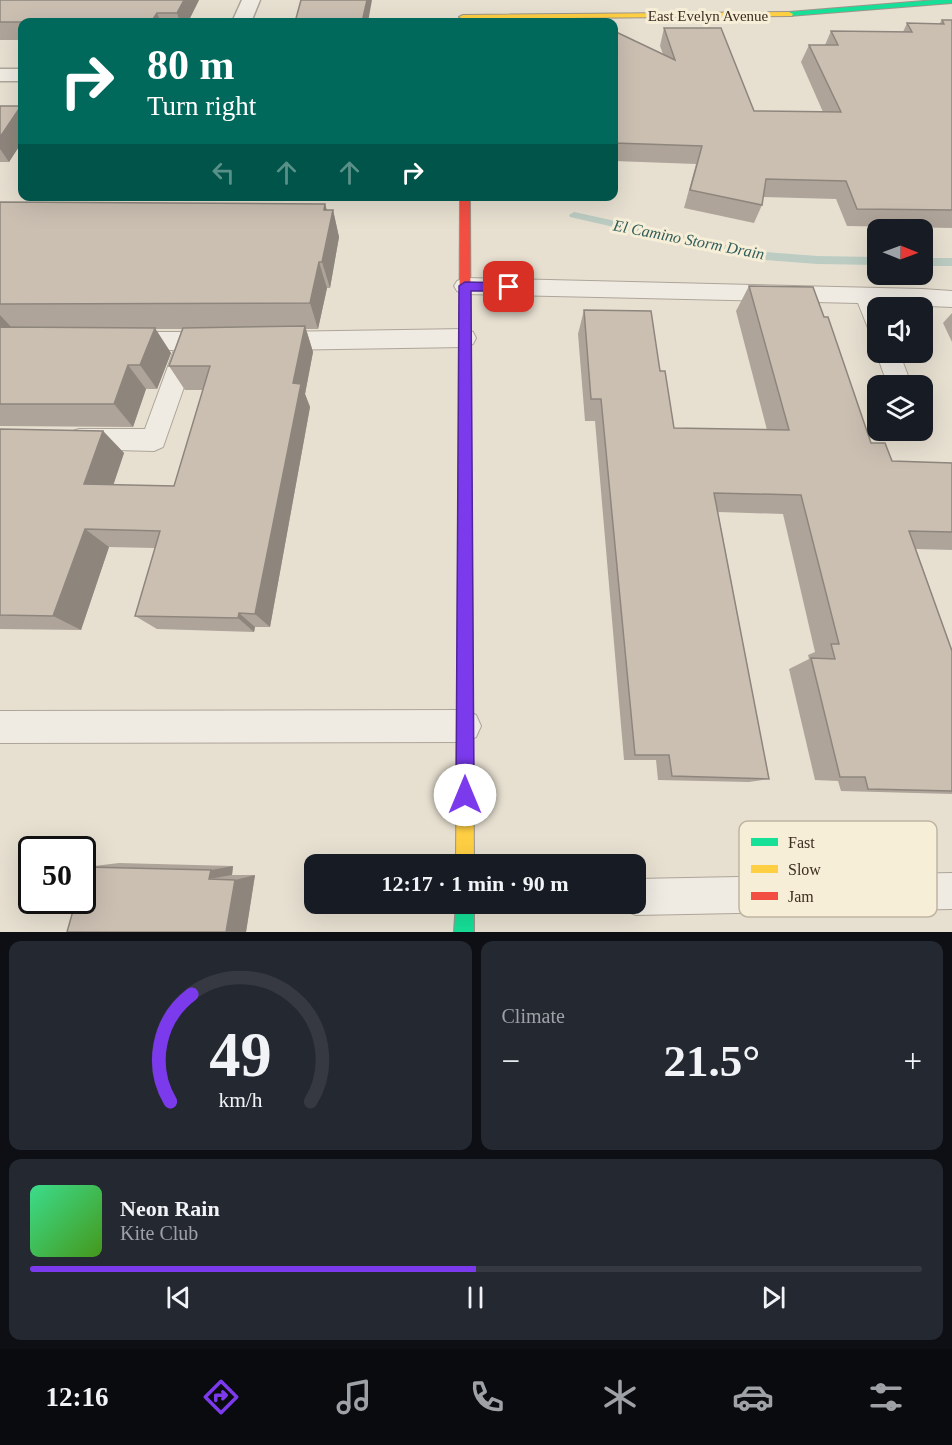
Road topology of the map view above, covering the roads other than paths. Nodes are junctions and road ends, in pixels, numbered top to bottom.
1 (251, 0) edge
2 (464, 0) edge
3 (556, 0) edge
4 (952, 1) edge
5 (601, 16) junction
6 (244, 18) edge
7 (464, 18) edge
8 (546, 18) edge
9 (595, 18) edge
10 (0, 75) edge
11 (18, 75) edge
12 (465, 201) edge
13 (465, 286) junction
14 (866, 295) joint
15 (952, 299) edge
16 (465, 338) junction
17 (107, 341) edge
18 (235, 341) edge
19 (259, 341) edge
20 (188, 342) junction
21 (59, 439) edge
22 (465, 726) junction
23 (0, 727) edge
24 (465, 854) edge
25 (937, 891) edge
26 (952, 891) edge
27 (739, 895) edge
28 (646, 897) edge
29 (465, 914) edge
30 (465, 932) edge

1 - 6 street
2 - 7 main road
3 - 5 main road
4 - 5 main road, East Evelyn Avenue
5 - 8 main road, East Evelyn Avenue
5 - 9 main road
10 - 11 street
12 - 13 main road
13 - 14 lane
13 - 16 main road
14 - 15 lane
16 - 19 lane
16 - 22 main road
17 - 20 lane
18 - 20 lane
20 - 21 lane
22 - 23 lane
22 - 24 main road
25 - 26 lane
27 - 28 lane
29 - 30 main road

